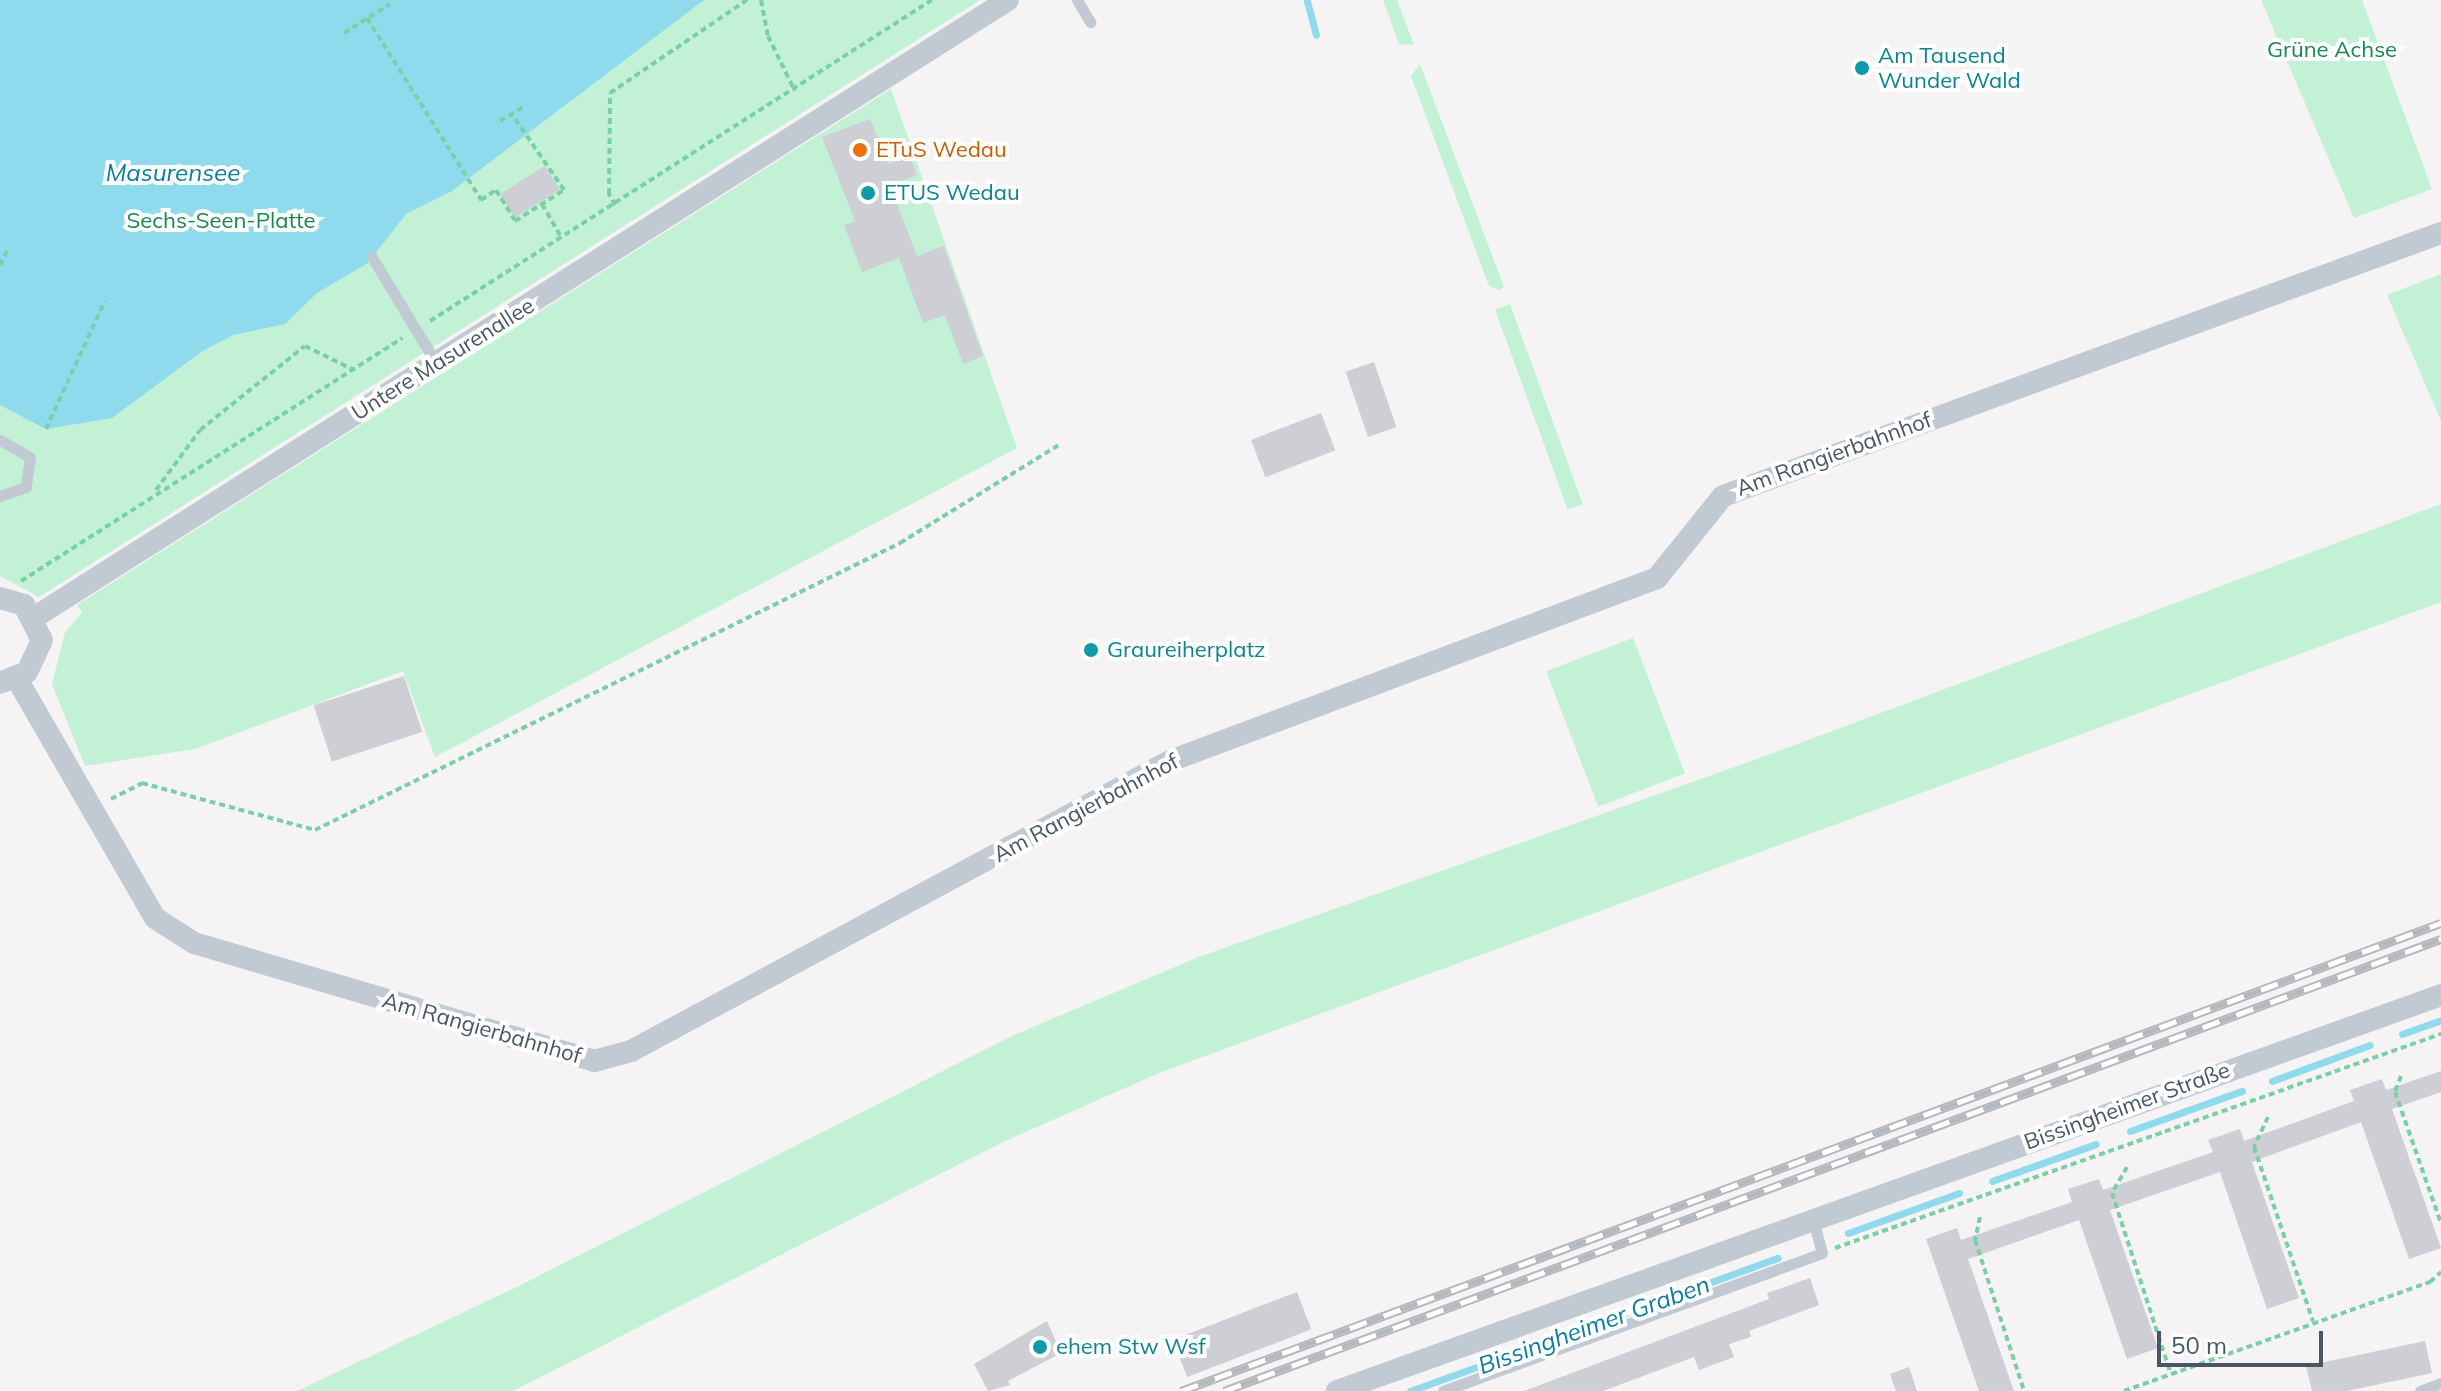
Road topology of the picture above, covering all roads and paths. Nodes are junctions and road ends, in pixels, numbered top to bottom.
1 (747, 0) edge
2 (761, 0) edge
3 (932, 0) edge
4 (1008, 0) edge
5 (1077, 0) edge
6 (390, 4) dead end
7 (367, 18) junction
8 (1090, 22) dead end
9 (344, 33) dead end
10 (814, 79) dead end
11 (795, 91) dead end
12 (523, 107) dead end
13 (512, 114) junction
14 (500, 121) dead end
15 (541, 203) junction
16 (615, 205) dead end
17 (2441, 233) edge
18 (563, 238) dead end
19 (7, 251) dead end
20 (372, 257) dead end
21 (0, 265) edge
22 (105, 301) dead end
23 (436, 363) junction
24 (352, 369) dead end
25 (46, 429) dead end
26 (0, 440) edge
27 (1060, 444) dead end
28 (154, 493) dead end
29 (0, 496) edge
30 (0, 598) edge
31 (35, 617) junction
32 (9, 681) edge
33 (91, 809) junction
34 (2441, 995) edge
35 (2441, 1034) edge
36 (2401, 1076) dead end
37 (2268, 1117) dead end
38 (2127, 1167) dead end
39 (1980, 1217) dead end
40 (1813, 1219) junction
41 (2441, 1223) edge
42 (1822, 1253) junction
43 (2441, 1272) edge
44 (2313, 1321) junction
45 (2170, 1371) junction
46 (2441, 1383) edge
47 (1337, 1391) edge
48 (1443, 1391) edge
49 (2024, 1391) edge
50 (2124, 1391) edge
51 (2420, 1391) edge

1 - 16 path
2 - 11 path
3 - 10 path
4 - 23 street, Untere Masurenallee
5 - 8 lane
6 - 7 path
7 - 9 path
7 - 15 path
12 - 13 path
13 - 14 path
13 - 15 path
15 - 18 path
17 - 33 street, Am Rangierbahnhof
19 - 21 path
20 - 23 lane
22 - 25 path
23 - 31 street, Untere Masurenallee
24 - 28 path
26 - 29 lane
27 - 33 path
30 - 31 street
31 - 32 street
32 - 33 street, Am Rangierbahnhof
34 - 40 street, Bissingheimer Straße
35 - 42 path
36 - 41 path
37 - 44 path
38 - 45 path
39 - 49 path
40 - 42 lane
40 - 47 street, Bissingheimer Straße
42 - 48 lane
43 - 44 path
44 - 45 path
45 - 50 path
46 - 51 lane

